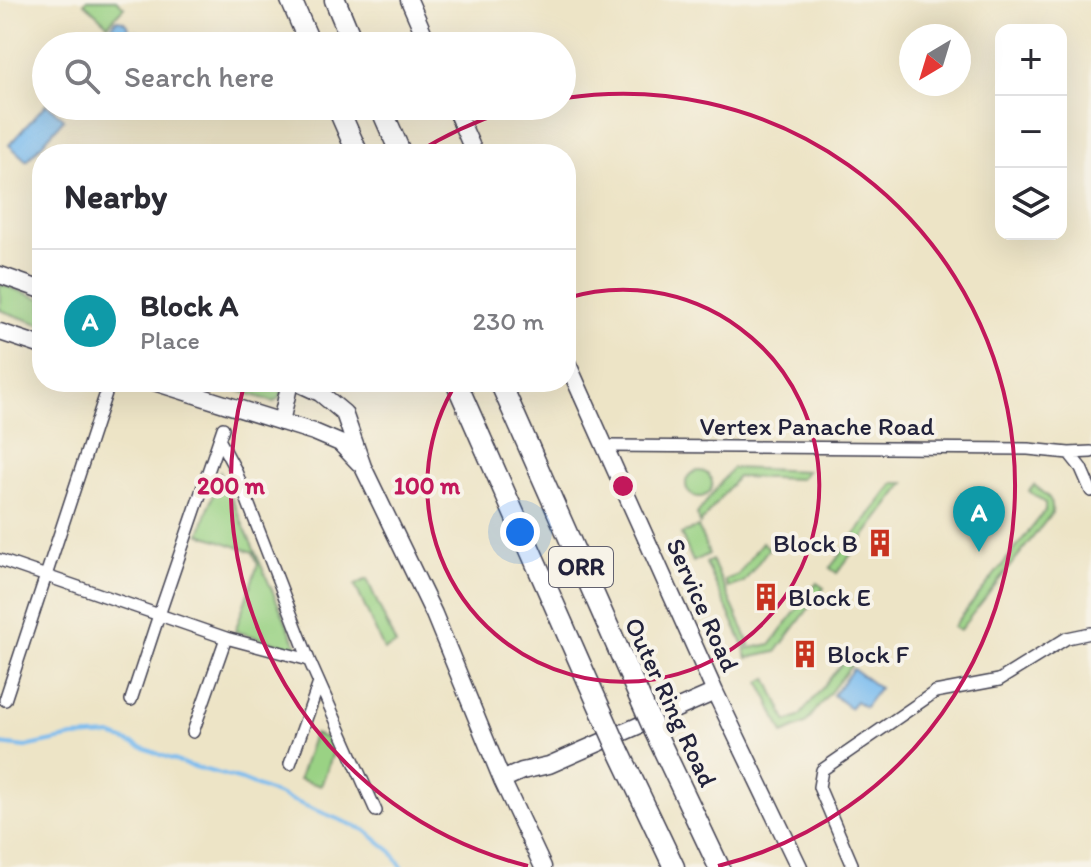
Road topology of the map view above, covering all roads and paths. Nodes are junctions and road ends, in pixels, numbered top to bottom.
1 (291, 0) edge
2 (335, 0) edge
3 (409, 0) edge
4 (305, 32) edge
5 (348, 32) edge
6 (423, 32) edge
7 (343, 120) edge
8 (386, 120) edge
9 (460, 120) edge
10 (354, 144) edge
11 (397, 144) edge
12 (471, 144) edge
13 (0, 275) edge
14 (32, 286) edge
15 (0, 332) edge
16 (32, 343) edge
17 (576, 382) edge
18 (106, 392) edge
19 (186, 392) edge
20 (288, 392) edge
21 (318, 392) edge
22 (460, 392) edge
23 (504, 392) edge
24 (281, 422) junction
25 (223, 428) dead end
26 (220, 441) junction
27 (606, 446) junction
28 (1091, 452) edge
29 (1069, 453) junction
30 (363, 467) junction
31 (1091, 491) edge
32 (0, 560) edge
33 (46, 576) junction
34 (159, 615) junction
35 (1091, 633) edge
36 (226, 638) junction
37 (309, 660) junction
38 (319, 683) junction
39 (715, 692) junction
40 (5, 700) dead end
41 (131, 700) dead end
42 (193, 732) dead end
43 (290, 764) dead end
44 (502, 780) junction
45 (376, 811) dead end
46 (852, 864) dead end
47 (543, 867) edge
48 (674, 867) edge
49 (719, 867) edge
50 (799, 867) edge

1 - 4 highway
2 - 5 highway
3 - 6 main road
7 - 10 highway
8 - 11 highway
9 - 12 main road
13 - 14 main road
15 - 16 main road
17 - 27 main road, Service Road
18 - 33 street
19 - 24 main road
20 - 24 main road
21 - 30 main road
22 - 48 highway, ORR, bridge
23 - 49 highway, Outer Ring Road / ORR, bridge
24 - 30 main road
25 - 26 street
26 - 34 street
26 - 37 street
27 - 29 street, Vertex Panache Road
27 - 39 main road, Service Road
28 - 29 street, Vertex Panache Road
29 - 31 street
30 - 44 main road
32 - 33 street
33 - 34 street
33 - 40 street
34 - 36 street
34 - 41 street
35 - 46 street
36 - 37 street
36 - 42 street
37 - 38 street
38 - 43 street
38 - 45 street
39 - 44 main road
39 - 50 main road, Service Road
44 - 47 main road

